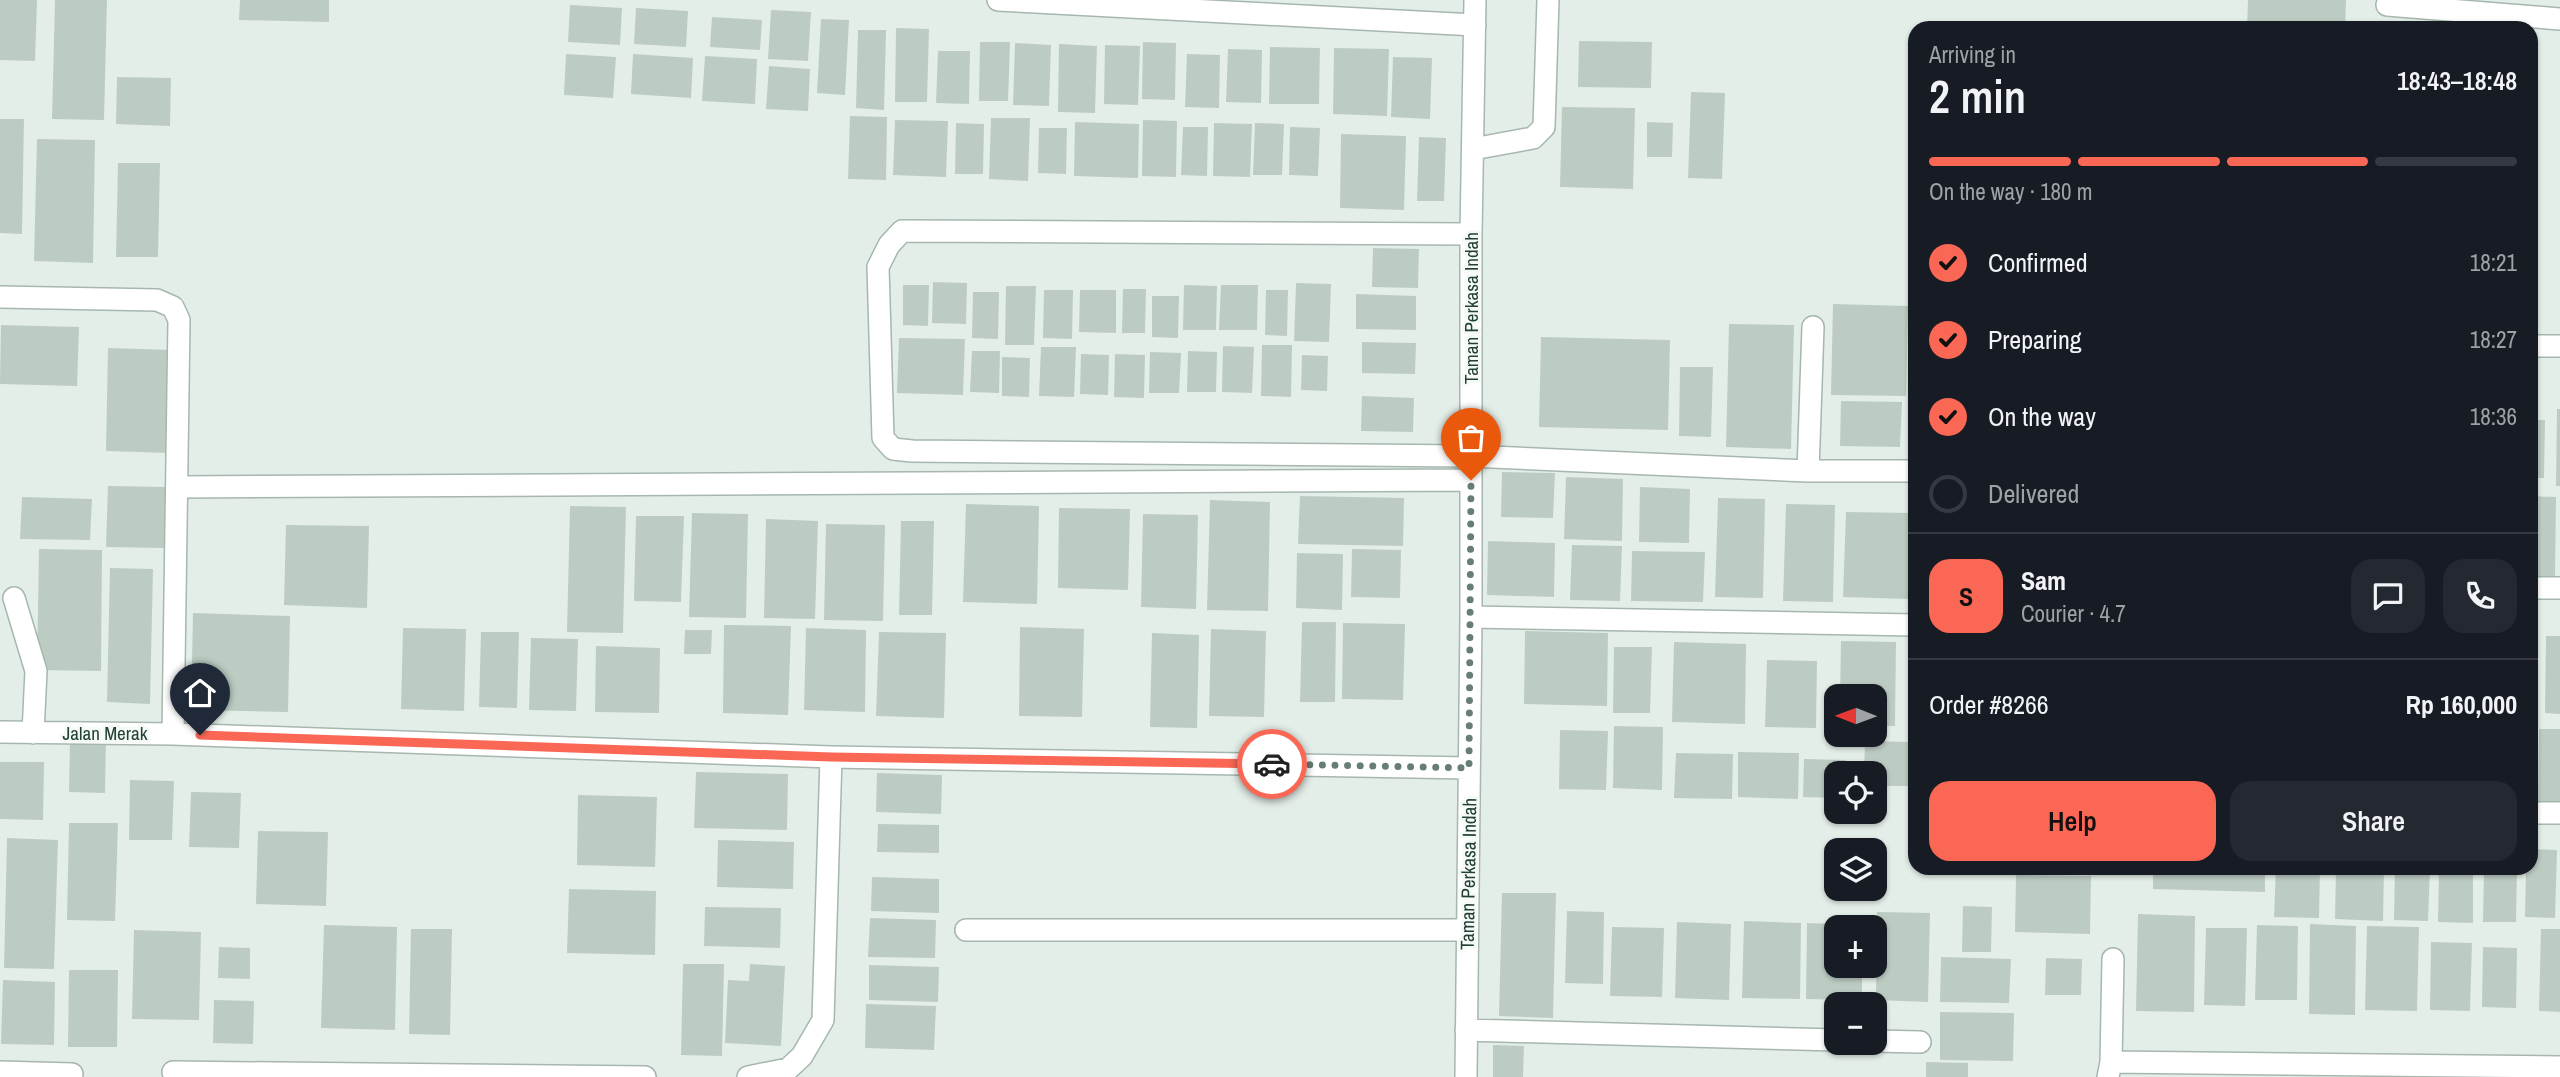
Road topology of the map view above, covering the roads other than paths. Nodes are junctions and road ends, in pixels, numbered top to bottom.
1 (998, 0) edge
2 (1475, 0) edge
3 (1548, 0) edge
4 (2387, 5) dead end
5 (2560, 19) edge
6 (1475, 25) junction
7 (1473, 149) junction
8 (1471, 234) junction
9 (0, 297) edge
10 (1813, 327) dead end
11 (2538, 346) edge
12 (2560, 346) edge
13 (1470, 456) junction
14 (1808, 471) junction
15 (1908, 471) edge
16 (1471, 480) junction
17 (177, 487) junction
18 (2538, 588) edge
19 (2560, 588) edge
20 (14, 598) dead end
21 (1471, 617) junction
22 (1908, 625) edge
23 (0, 732) edge
24 (33, 733) junction
25 (173, 734) junction
26 (831, 757) junction
27 (1469, 768) junction
28 (2560, 813) edge
29 (2538, 814) edge
30 (966, 930) dead end
31 (1467, 930) junction
32 (2113, 959) dead end
33 (1466, 1030) junction
34 (1824, 1040) edge
35 (1887, 1041) edge
36 (1920, 1042) dead end
37 (2560, 1067) edge
38 (2110, 1069) edge
39 (0, 1072) edge
40 (173, 1072) dead end
41 (72, 1074) dead end
42 (645, 1077) edge
43 (748, 1077) edge
44 (1466, 1077) edge

1 - 6 street
2 - 6 street, Taman Perkasa Indah
3 - 7 street
4 - 5 street
6 - 7 street, Taman Perkasa Indah
7 - 8 street, Taman Perkasa Indah
8 - 13 street, Taman Perkasa Indah
8 - 13 street
9 - 17 street
10 - 14 street
11 - 12 street
13 - 14 street
13 - 16 street, Taman Perkasa Indah
14 - 15 street
16 - 17 street
16 - 21 street, Taman Perkasa Indah
17 - 25 street
18 - 19 street
20 - 24 street
21 - 22 street
21 - 27 street, Taman Perkasa Indah
23 - 24 street, Jalan Merak
24 - 25 street, Jalan Merak
25 - 26 street, Jalan Merak
26 - 27 street, Jalan Merak
26 - 43 street
27 - 31 street, Taman Perkasa Indah
28 - 29 street
30 - 31 street
31 - 33 street, Taman Perkasa Indah
32 - 38 street
33 - 34 street
33 - 44 street, Taman Perkasa Indah
35 - 36 street
37 - 38 street
39 - 41 street
40 - 42 street

